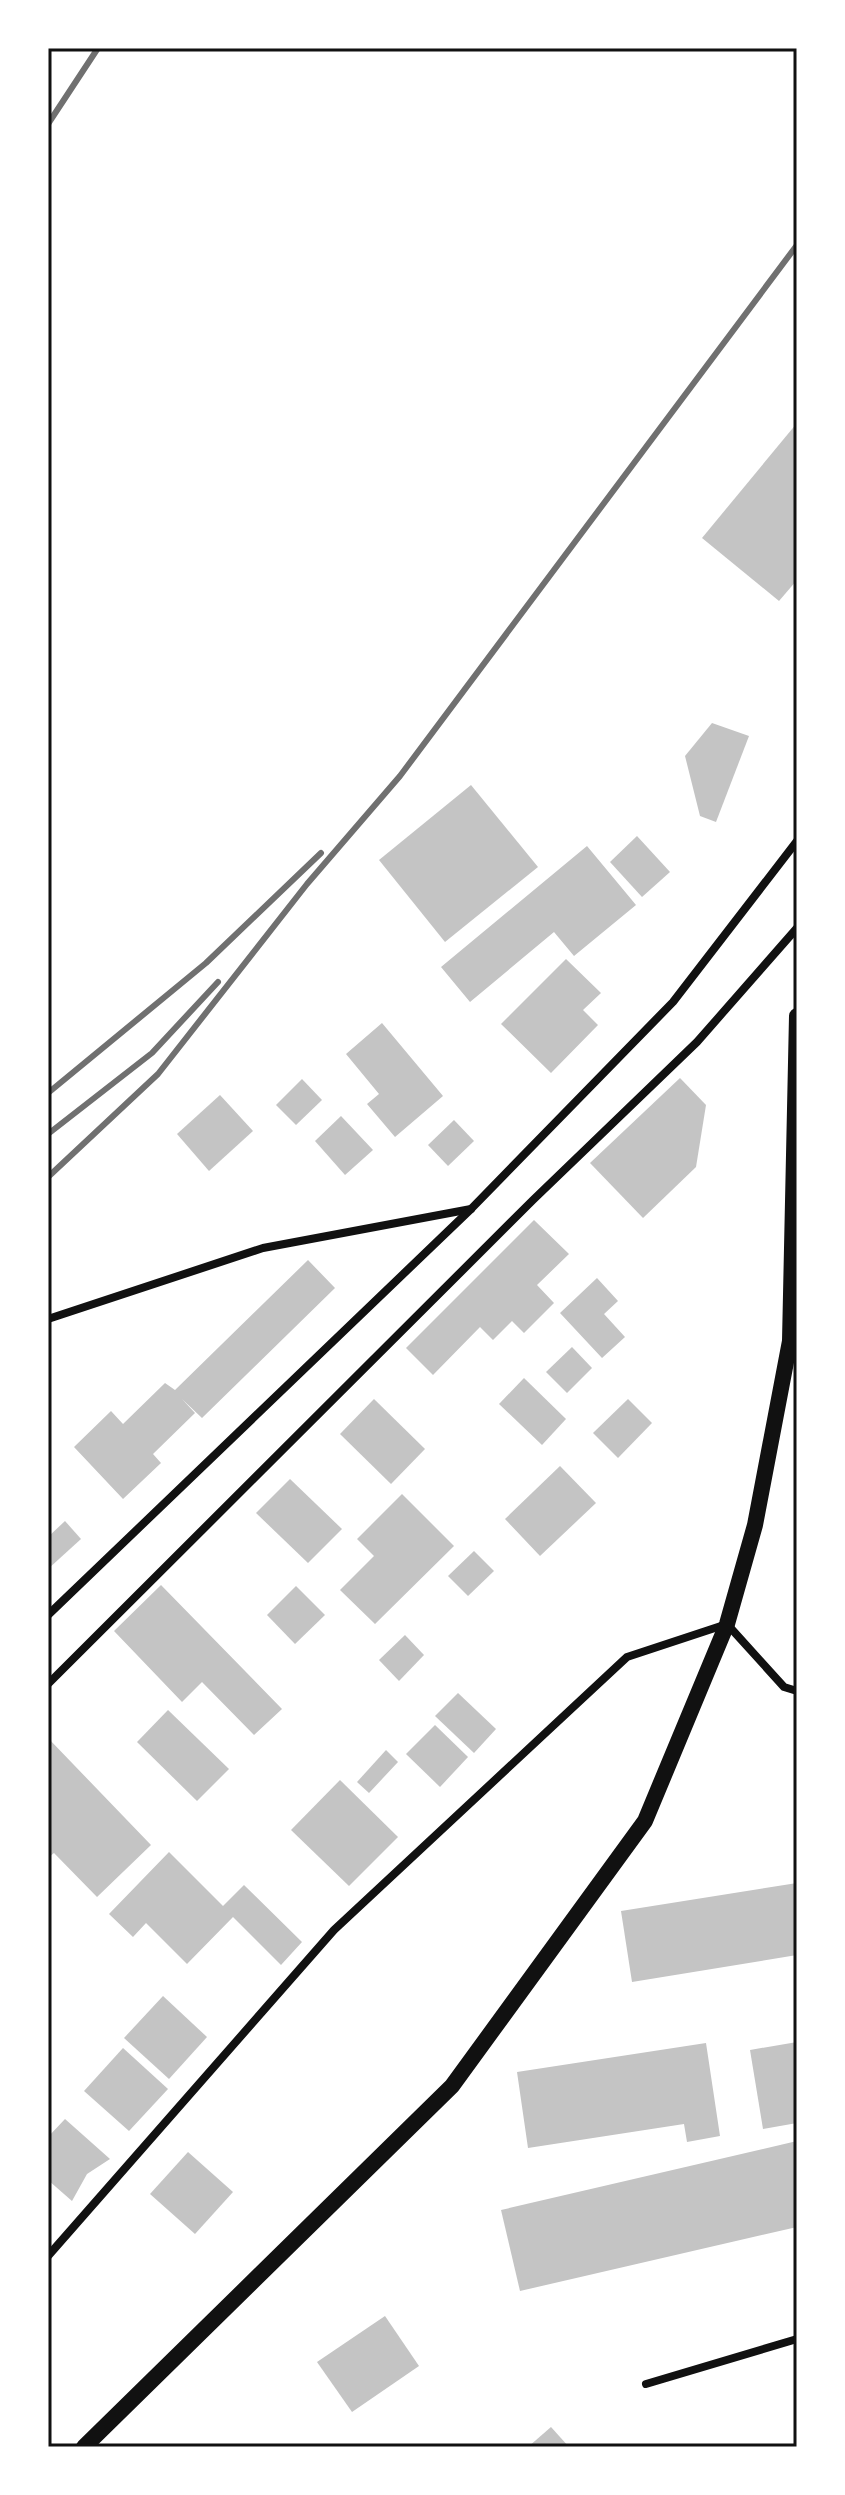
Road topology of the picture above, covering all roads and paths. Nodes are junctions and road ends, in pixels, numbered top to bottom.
1 (797, 841) edge
2 (797, 928) edge
3 (797, 1016) edge
4 (471, 1209) junction
5 (48, 1319) edge
6 (48, 1615) edge
7 (727, 1624) junction
8 (48, 1684) edge
9 (797, 1691) edge
10 (48, 2256) edge
11 (797, 2339) edge
12 (646, 2384) dead end
13 (84, 2447) edge

1 - 4 street
2 - 8 street
3 - 7 main road
4 - 5 street
4 - 6 street
7 - 9 street
7 - 10 street
7 - 13 main road
11 - 12 street

